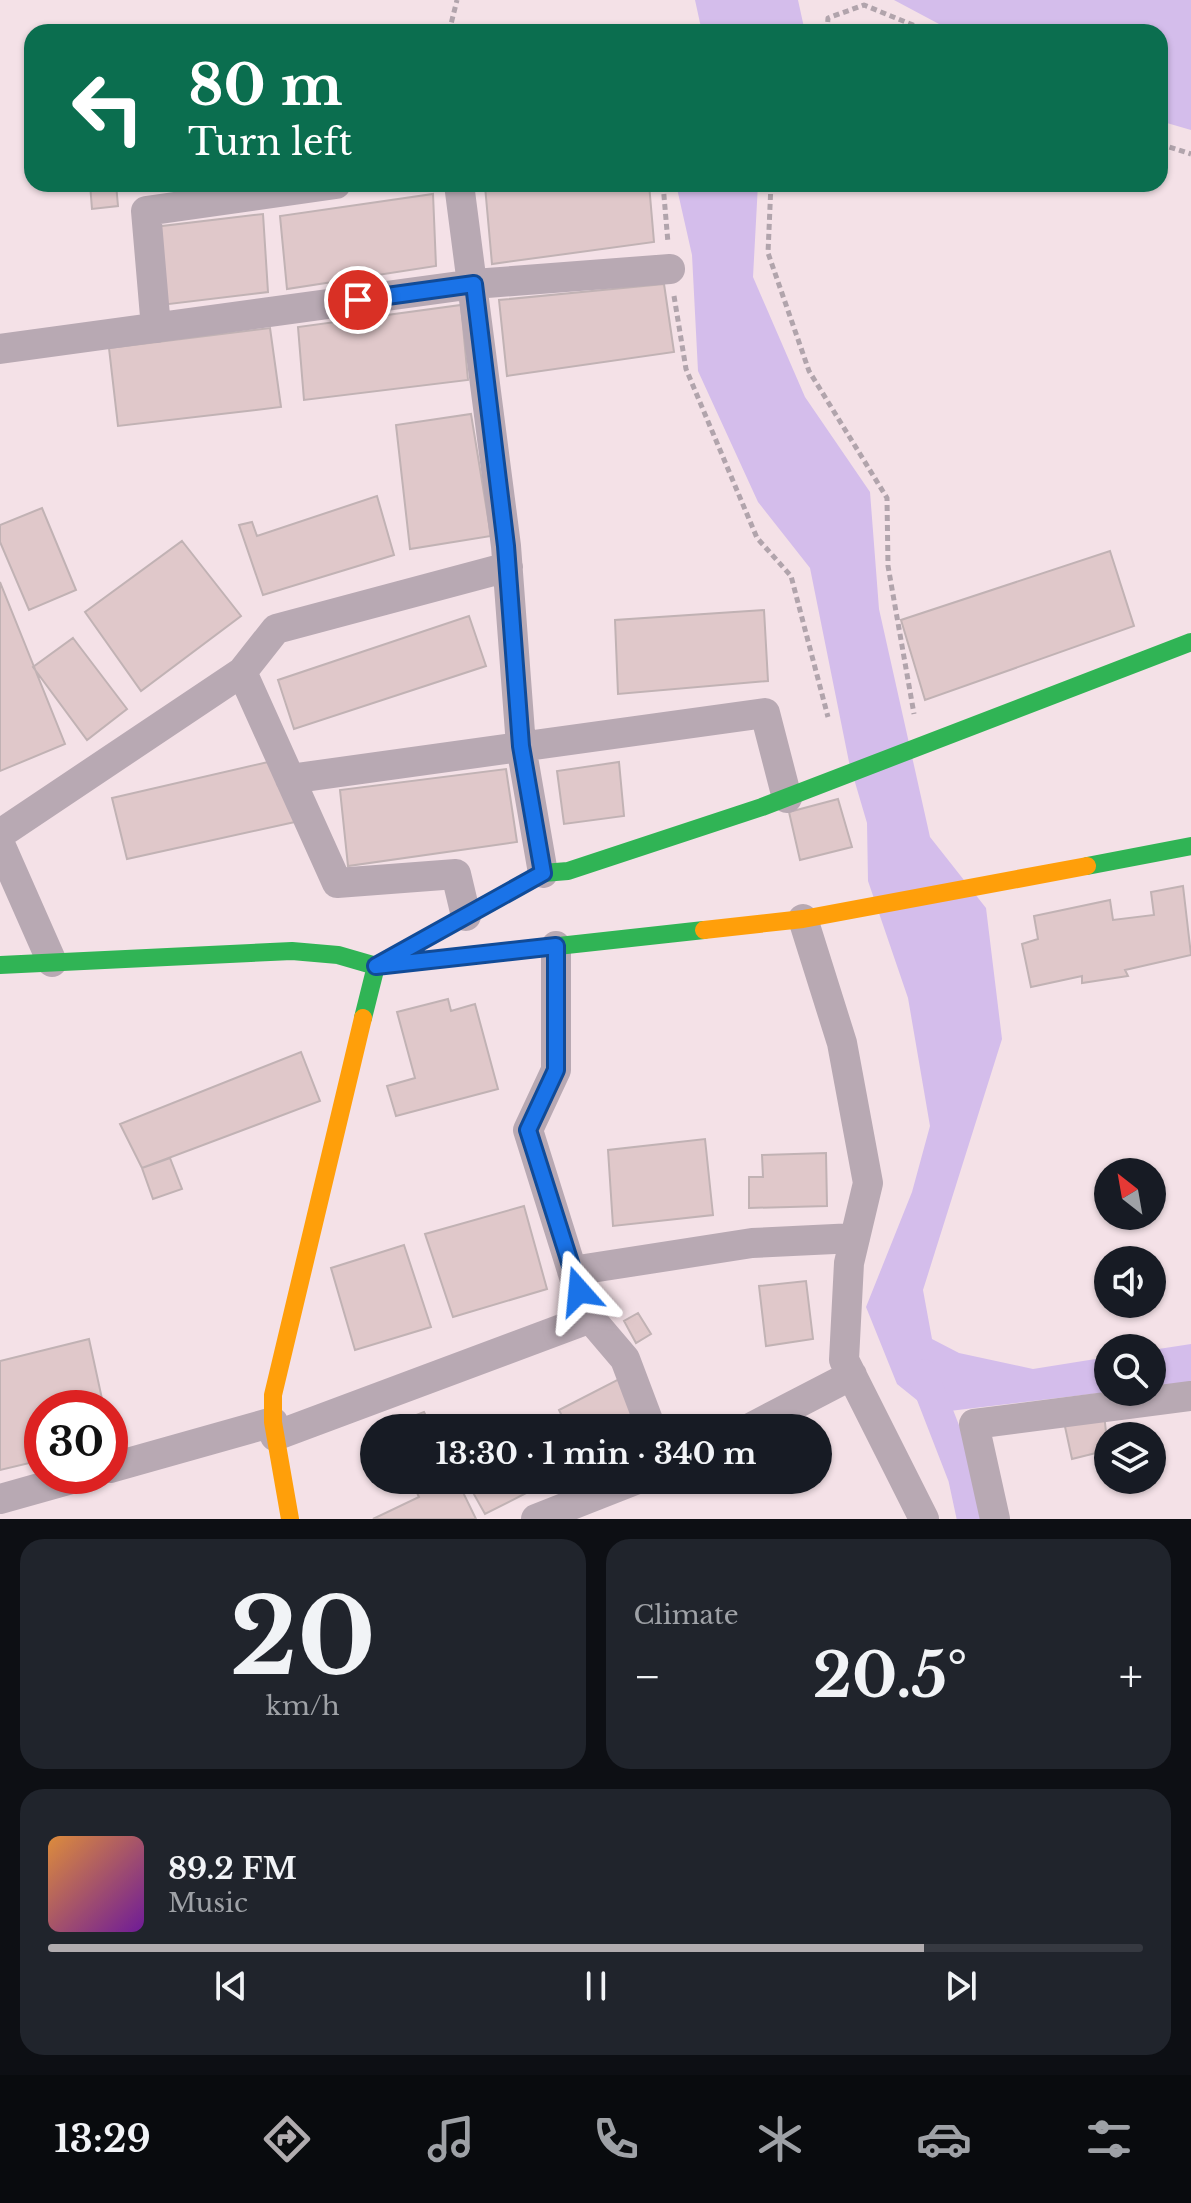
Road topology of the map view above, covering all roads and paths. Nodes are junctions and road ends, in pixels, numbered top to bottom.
1 (457, 0) edge
2 (451, 24) edge
3 (828, 24) edge
4 (910, 24) edge
5 (1168, 147) edge
6 (1191, 154) edge
7 (280, 192) edge
8 (460, 192) edge
9 (664, 192) edge
10 (771, 192) edge
11 (670, 269) junction
12 (474, 284) junction
13 (156, 328) junction
14 (0, 349) edge
15 (508, 567) junction
16 (1191, 642) edge
17 (242, 672) junction
18 (828, 717) dead end
19 (521, 746) junction
20 (920, 746) junction
21 (290, 779) junction
22 (787, 798) junction
23 (0, 834) edge
24 (0, 844) edge
25 (1191, 846) edge
26 (543, 873) junction
27 (466, 916) junction
28 (811, 918) junction
29 (556, 946) junction
30 (52, 962) junction
31 (0, 965) edge
32 (376, 966) junction
33 (855, 1238) junction
34 (572, 1271) junction
35 (591, 1318) junction
36 (852, 1375) junction
37 (1191, 1396) edge
38 (646, 1414) edge
39 (777, 1414) edge
40 (274, 1429) junction
41 (128, 1464) edge
42 (24, 1492) edge
43 (599, 1494) edge
44 (0, 1499) edge
45 (290, 1519) edge
46 (536, 1519) edge
47 (924, 1519) edge
48 (995, 1519) edge

1 - 2 path
3 - 4 path
5 - 6 path
7 - 13 street
8 - 12 street
9 - 11 path
10 - 20 path
11 - 12 street
11 - 18 path
12 - 13 street
12 - 15 street
13 - 14 street
15 - 17 street
15 - 19 street
16 - 20 street
17 - 21 street
17 - 23 street
19 - 21 street
19 - 22 street
19 - 26 street
20 - 22 street
21 - 27 street
22 - 26 street
24 - 30 street
25 - 28 street
26 - 27 street
27 - 32 street
28 - 29 street
28 - 33 street
29 - 32 street
29 - 34 street
30 - 31 street
30 - 32 street
32 - 40 street
33 - 34 street
33 - 36 street
34 - 35 street
35 - 38 street
35 - 40 street
36 - 39 street
36 - 47 street
37 - 48 street
40 - 41 street
40 - 45 street
42 - 44 street
43 - 46 street

